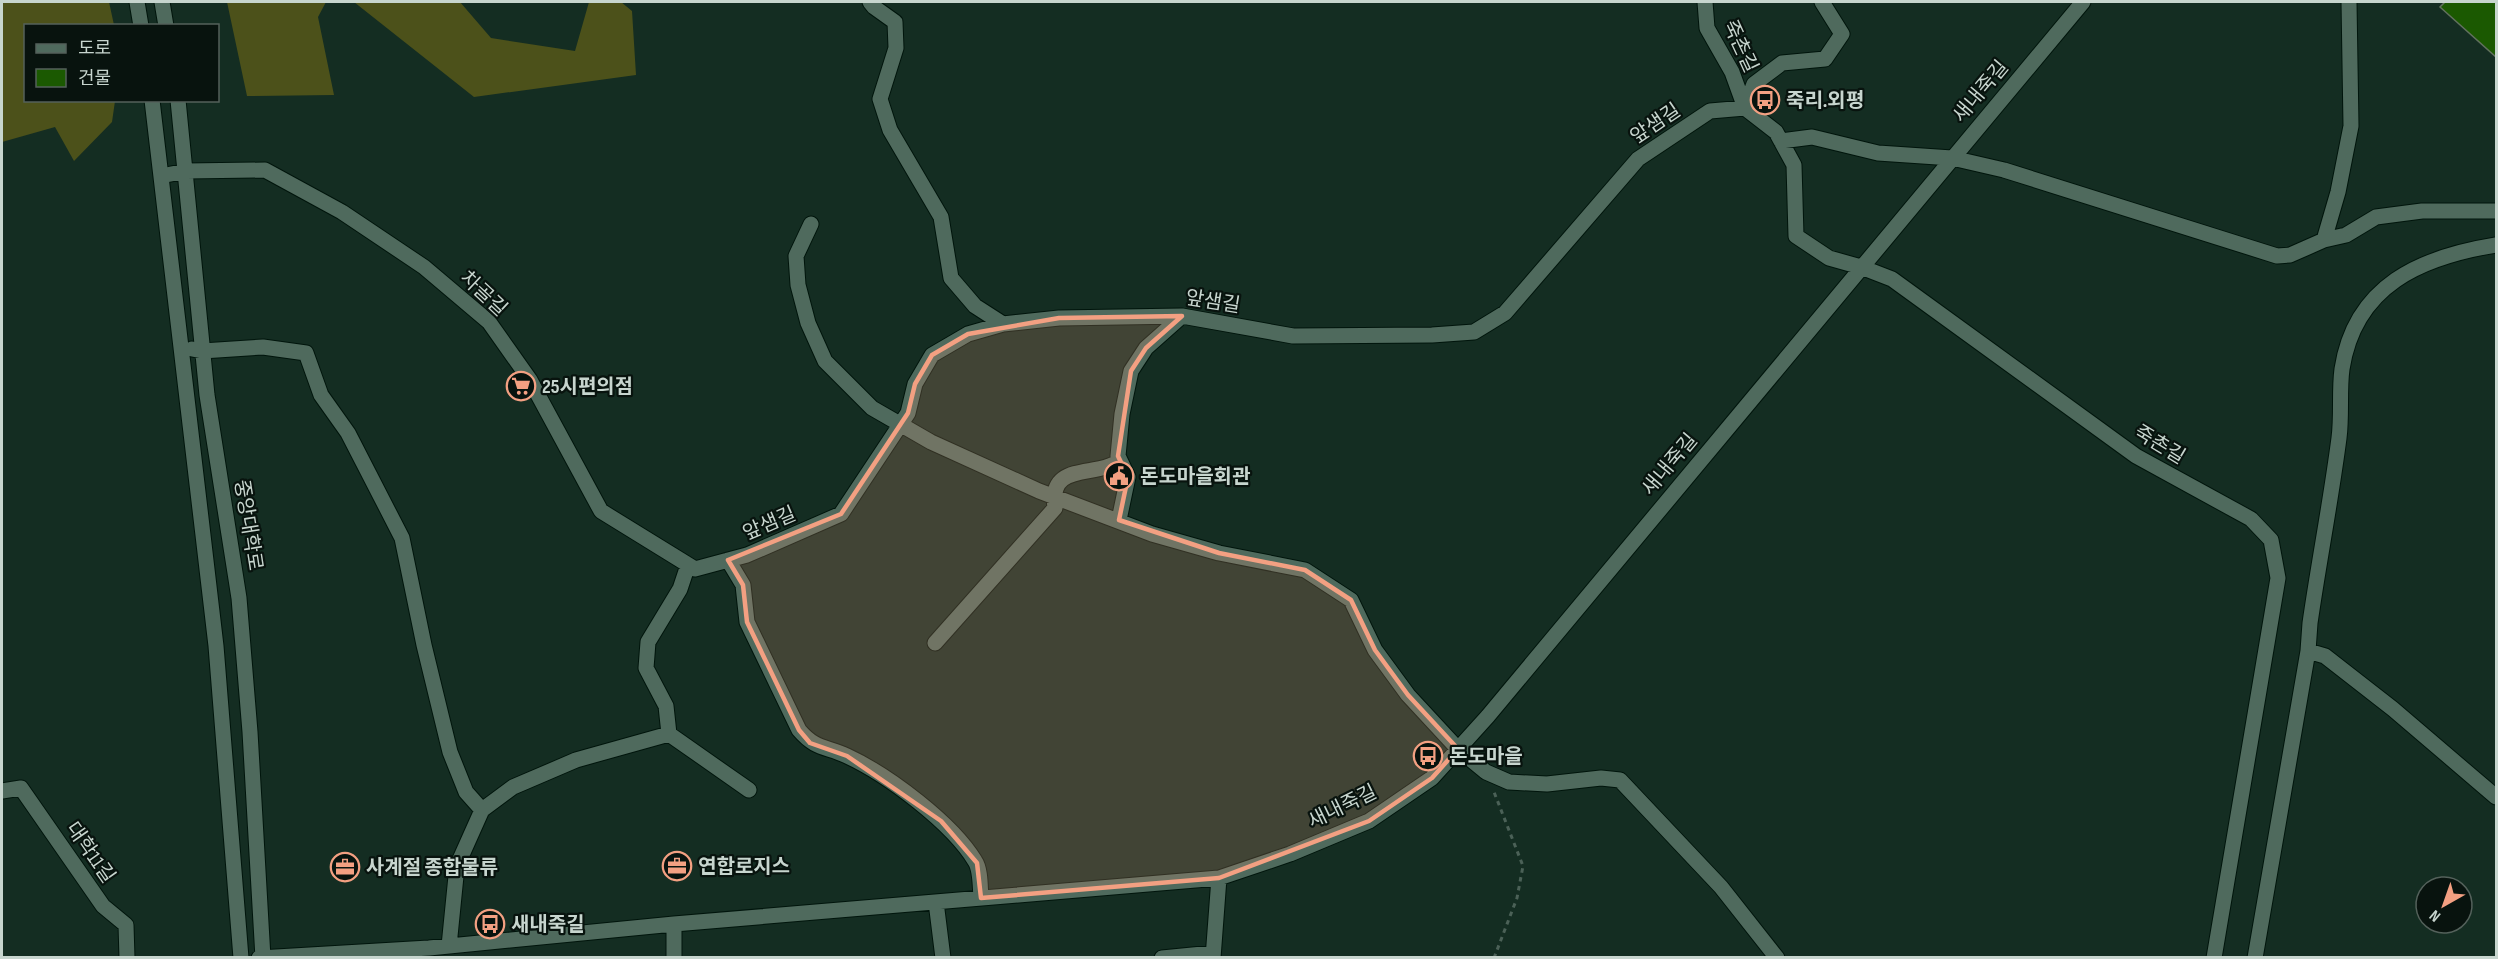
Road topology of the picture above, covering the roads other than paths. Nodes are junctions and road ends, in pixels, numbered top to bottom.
1 (137, 2) edge
2 (162, 2) edge
3 (870, 2) edge
4 (1705, 2) edge
5 (1822, 2) edge
6 (2083, 2) edge
7 (2349, 2) edge
8 (141, 24) edge
9 (166, 24) edge
10 (152, 102) edge
11 (178, 102) edge
12 (1745, 108) junction
13 (1781, 141) junction
14 (1952, 158) junction
15 (186, 171) junction
16 (161, 176) junction
17 (2496, 211) edge
18 (811, 224) dead end
19 (2324, 240) junction
20 (2496, 245) edge
21 (1861, 267) junction
22 (1182, 316) junction
23 (1003, 324) junction
24 (181, 347) junction
25 (202, 351) junction
26 (899, 424) junction
27 (1120, 460) junction
28 (1053, 496) junction
29 (1119, 520) junction
30 (728, 560) junction
31 (691, 567) junction
32 (935, 643) dead end
33 (2308, 651) junction
34 (669, 734) junction
35 (1458, 749) junction
36 (2, 790) edge
37 (749, 790) dead end
38 (2496, 797) edge
39 (482, 810) junction
40 (1219, 878) junction
41 (981, 898) junction
42 (936, 902) junction
43 (674, 924) junction
44 (449, 946) junction
45 (430, 953) edge
46 (1213, 955) edge
47 (127, 957) edge
48 (241, 957) edge
49 (262, 957) edge
50 (674, 957) edge
51 (943, 957) edge
52 (1162, 957) edge
53 (1777, 957) edge
54 (2214, 957) edge
55 (2256, 957) edge

1 - 8 street
2 - 9 street
3 - 23 street
4 - 12 street, 죽촌길
5 - 12 street, 죽촌길
6 - 14 street, 새내죽길
7 - 19 street
10 - 16 street
11 - 15 street, 중앙대학로
12 - 13 street, 죽촌길
12 - 22 street, 앞샘길
13 - 14 street
13 - 21 street, 죽촌길
14 - 19 street
14 - 21 street, 새내죽길
15 - 16 street, 차골길
15 - 25 street, 중앙대학로
15 - 31 street, 차골길
16 - 24 street
17 - 19 street
18 - 26 street
20 - 33 street
21 - 35 street, 새내죽길
21 - 54 street, 죽촌길
22 - 23 street, 앞샘길
22 - 27 street
23 - 26 street, 앞샘길
24 - 25 street
24 - 48 street
25 - 39 street
25 - 49 street, 중앙대학로
26 - 28 street
26 - 30 street, 앞샘길
27 - 28 street
27 - 29 street
28 - 29 street
28 - 32 street
29 - 35 street
30 - 31 street, 앞샘길
30 - 41 street
31 - 34 street
33 - 38 street
33 - 55 street
34 - 37 street
34 - 39 street
35 - 40 street, 새내죽길
35 - 53 street
36 - 47 street, 대학11길
39 - 44 street
40 - 41 street, 새내죽길
40 - 46 street
41 - 42 street, 새내죽길
42 - 43 street, 새내죽길
42 - 51 street
43 - 44 street, 새내죽길
43 - 50 street
44 - 45 street, 새내죽길
45 - 49 street, 새내죽길
46 - 52 street

